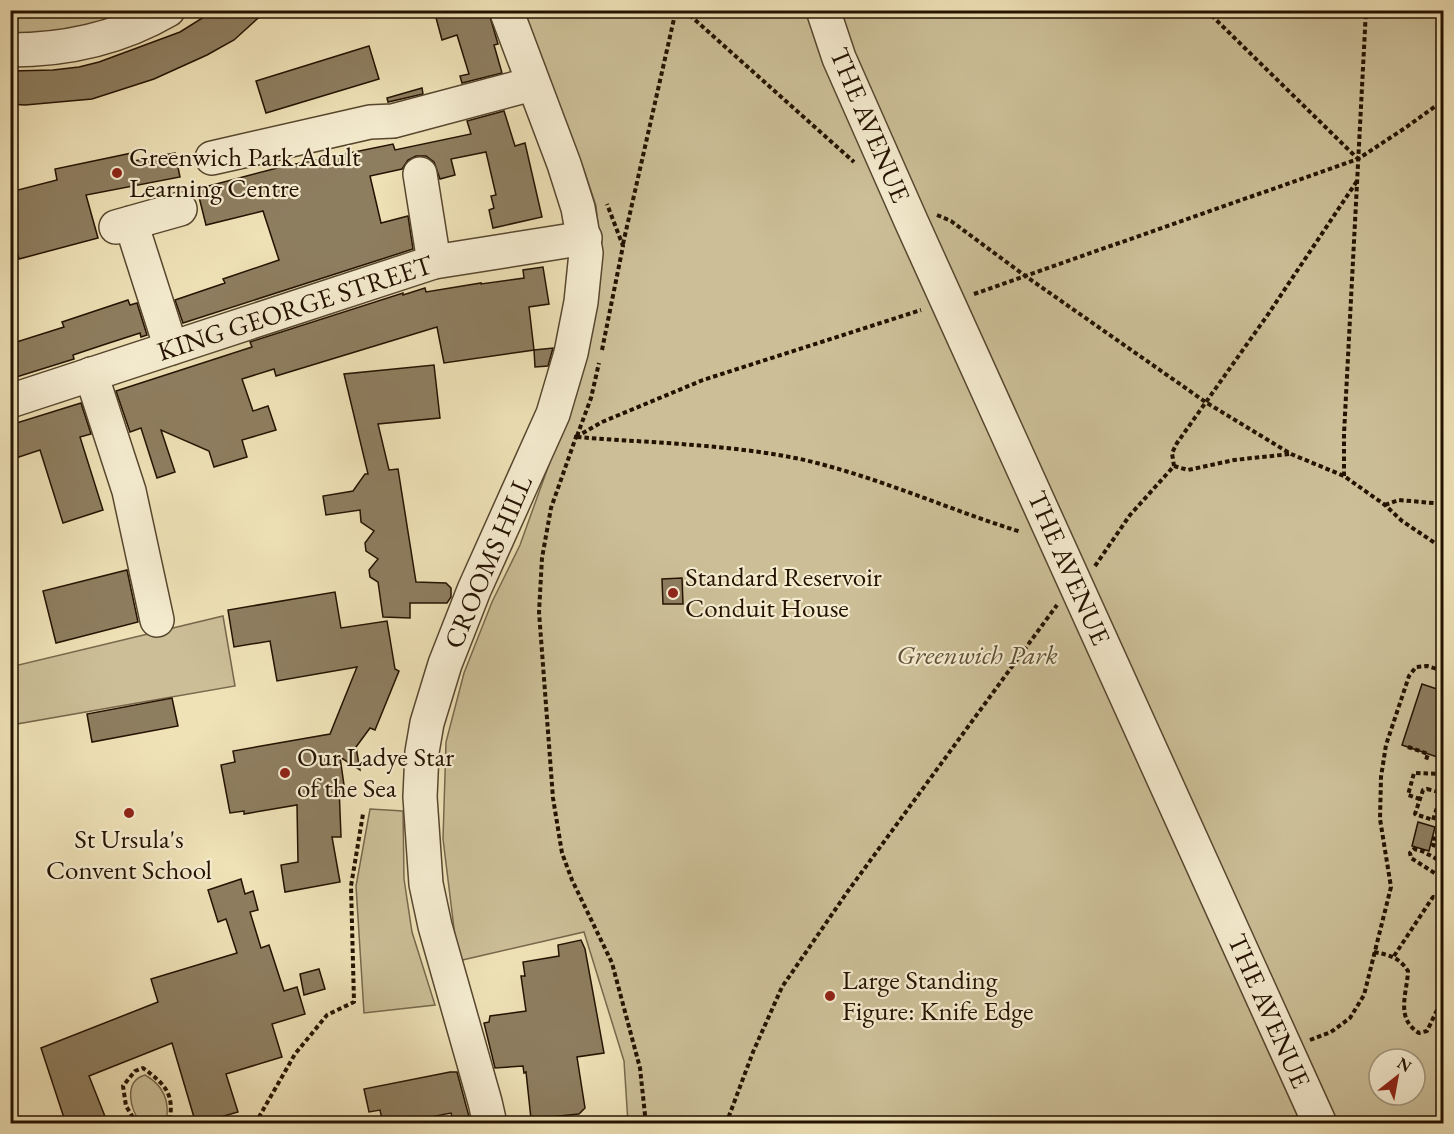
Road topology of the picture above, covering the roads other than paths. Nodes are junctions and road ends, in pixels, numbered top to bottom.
1 (168, 10) edge
2 (506, 10) edge
3 (823, 10) edge
4 (10, 50) edge
5 (532, 84) junction
6 (212, 158) dead end
7 (420, 174) dead end
8 (180, 209) dead end
9 (585, 238) junction
10 (434, 262) junction
11 (171, 348) junction
12 (92, 374) junction
13 (10, 401) edge
14 (157, 620) dead end
15 (490, 1124) edge
16 (1320, 1124) edge

1 - 4 street
2 - 5 street, CROOMS HILL
3 - 16 street, THE AVENUE
5 - 6 street
5 - 9 street, CROOMS HILL
7 - 10 street
8 - 11 street
9 - 10 street, KING GEORGE STREET
9 - 15 street, CROOMS HILL
10 - 11 street, KING GEORGE STREET
11 - 12 street, KING GEORGE STREET
12 - 13 street, KING GEORGE STREET
12 - 14 street

